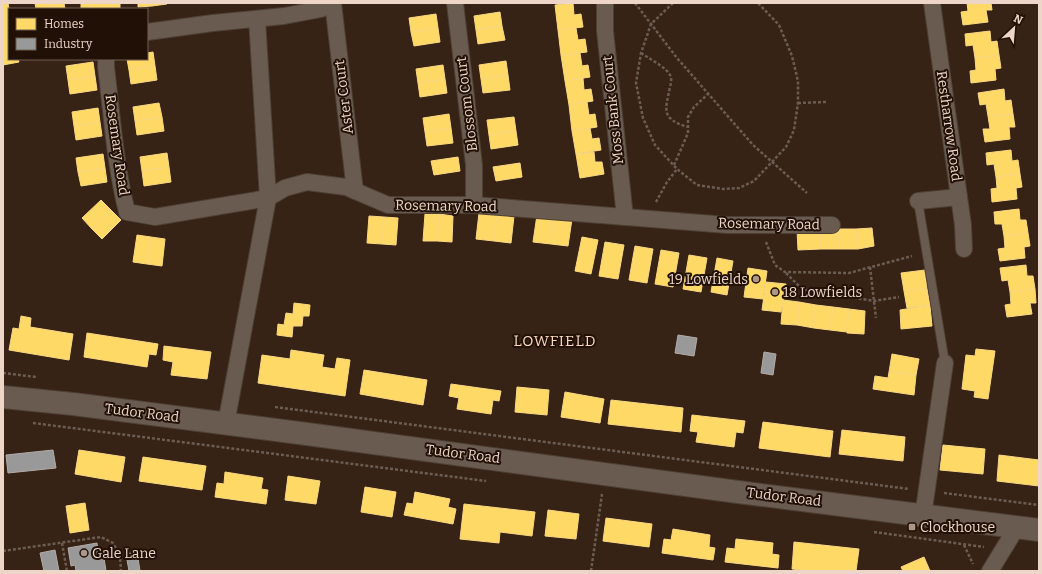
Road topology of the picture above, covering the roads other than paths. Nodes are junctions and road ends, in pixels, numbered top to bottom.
1 (332, 3) edge
2 (455, 3) edge
3 (605, 3) edge
4 (932, 3) edge
5 (258, 19) junction
6 (148, 32) edge
7 (106, 60) edge
8 (355, 191) junction
9 (959, 196) junction
10 (268, 198) junction
11 (918, 201) joint
12 (474, 205) junction
13 (625, 217) junction
14 (832, 225) dead end
15 (964, 249) dead end
16 (945, 363) joint
17 (3, 396) edge
18 (226, 424) junction
19 (923, 516) junction
20 (1017, 527) junction
21 (1039, 530) edge
22 (990, 571) edge

1 - 5 street
1 - 8 street, Aster Court
2 - 12 street, Blossom Court
3 - 13 street, Moss Bank Court
4 - 9 street, Restharrow Road
5 - 6 street
5 - 10 street
7 - 10 street, Rosemary Road
8 - 10 street, Rosemary Road
8 - 12 street, Rosemary Road
9 - 11 street
9 - 15 street, Restharrow Road
10 - 18 street
11 - 16 lane
12 - 13 street, Rosemary Road
13 - 14 street, Rosemary Road
16 - 19 street
17 - 18 street, Tudor Road
18 - 19 street, Tudor Road
19 - 20 street, Tudor Road
20 - 21 street, Tudor Road
20 - 22 street

